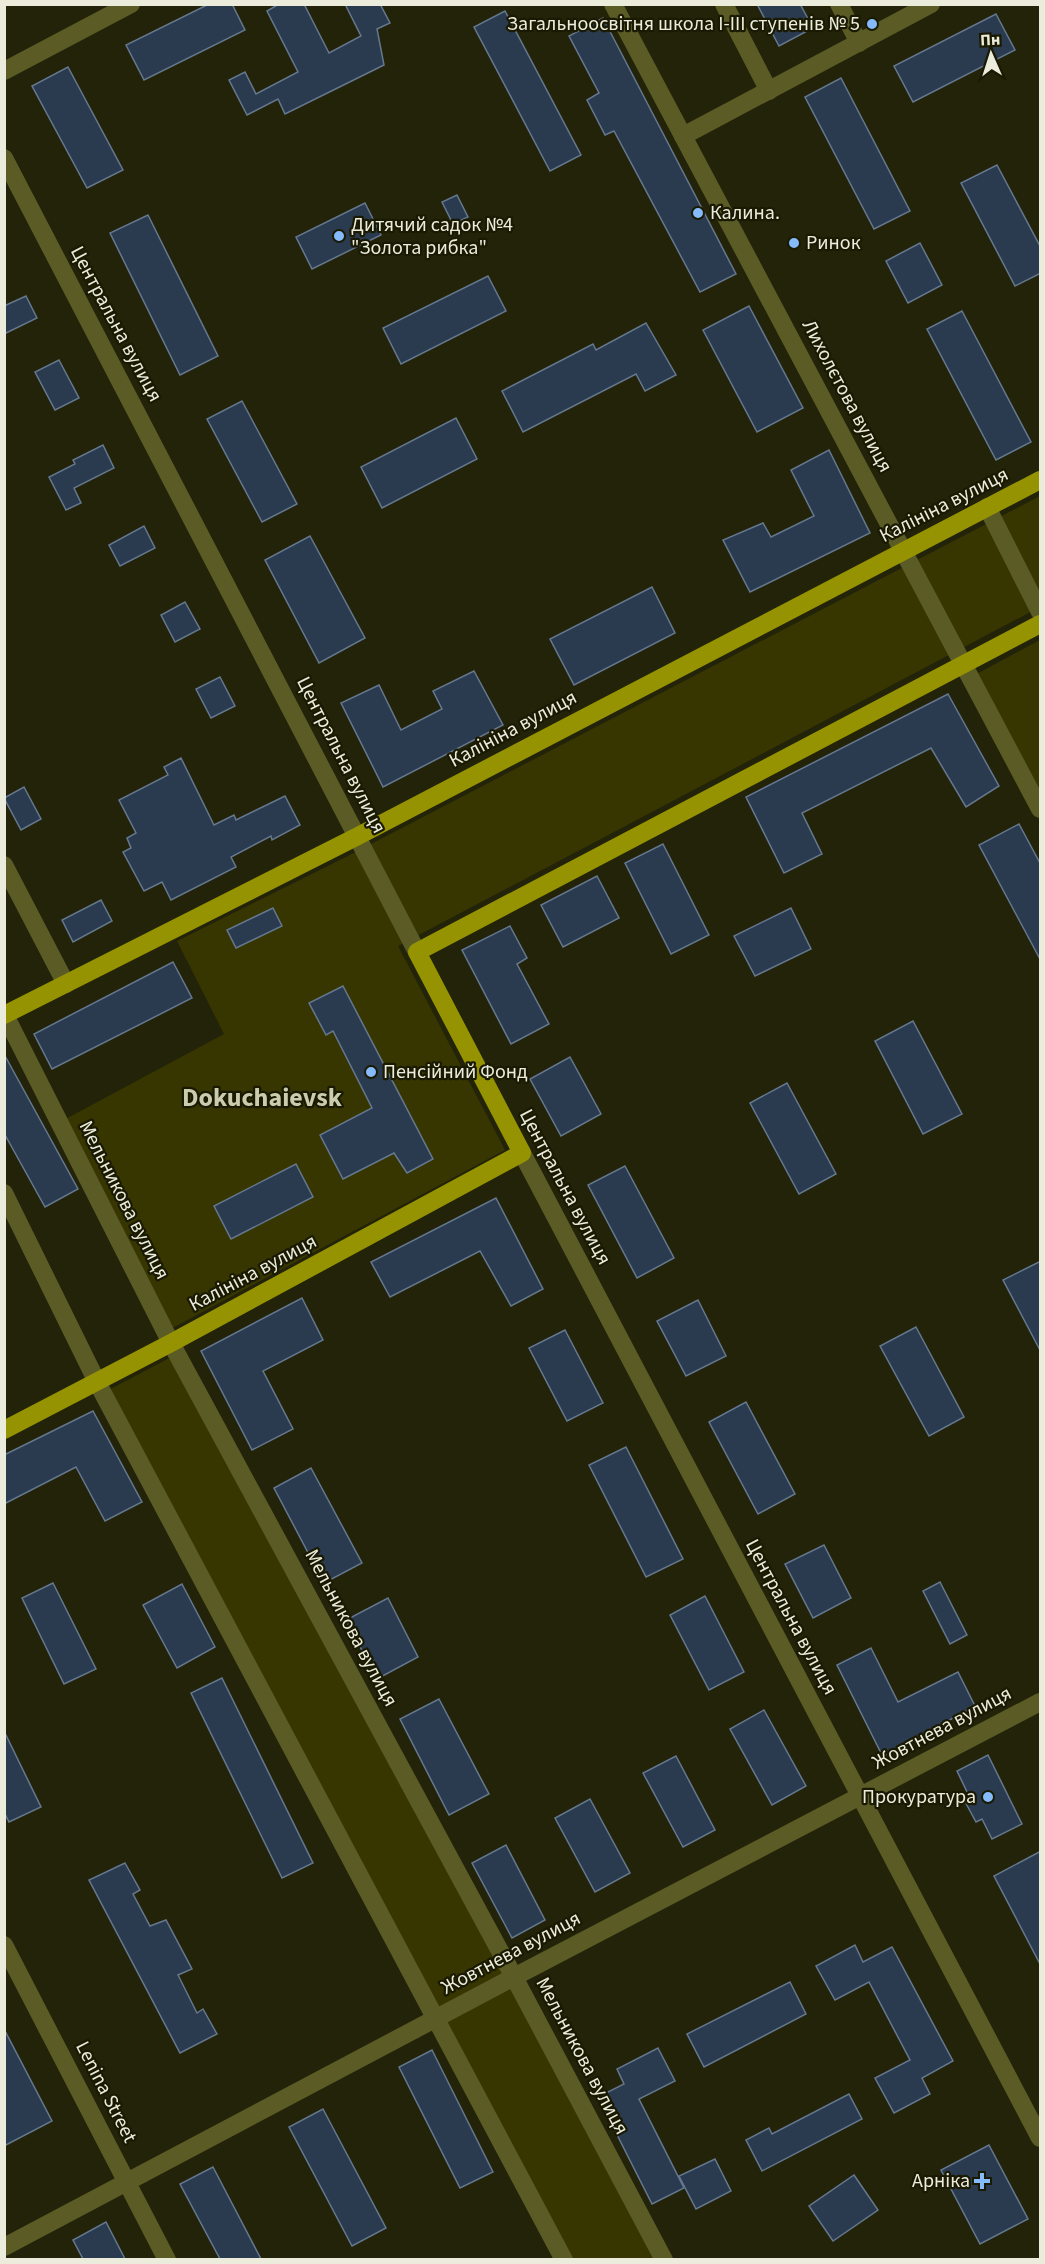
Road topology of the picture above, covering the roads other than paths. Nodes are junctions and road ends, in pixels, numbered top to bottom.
1 (131, 4) edge
2 (613, 4) edge
3 (724, 4) edge
4 (839, 4) edge
5 (931, 4) edge
6 (859, 43) junction
7 (4, 70) edge
8 (769, 91) junction
9 (683, 136) junction
10 (4, 158) edge
11 (1041, 480) edge
12 (987, 507) junction
13 (905, 550) junction
14 (1041, 612) edge
15 (1041, 624) edge
16 (964, 664) junction
17 (1041, 809) edge
18 (357, 836) junction
19 (4, 865) edge
20 (417, 952) junction
21 (66, 984) junction
22 (5, 1015) edge
23 (522, 1153) junction
24 (4, 1193) edge
25 (171, 1343) junction
26 (97, 1382) junction
27 (4, 1430) edge
28 (1041, 1702) edge
29 (860, 1797) junction
30 (4, 1945) edge
31 (514, 1977) junction
32 (435, 2019) junction
33 (1041, 2138) edge
34 (127, 2183) junction
35 (4, 2247) edge
36 (167, 2259) edge
37 (564, 2259) edge
38 (664, 2259) edge

1 - 7 street
2 - 9 street, Лихолєтова вулиця
3 - 8 street
4 - 6 street
5 - 6 street
6 - 8 street
8 - 9 street
9 - 13 street, Лихолєтова вулиця
10 - 18 street, Центральна вулиця
11 - 12 main road, Калініна вулиця
12 - 13 main road, Калініна вулиця
12 - 14 street
13 - 16 street, Лихолєтова вулиця
13 - 18 main road, Калініна вулиця
15 - 16 main road
16 - 17 street, Лихолєтова вулиця
16 - 20 main road
18 - 20 street, Центральна вулиця
18 - 21 main road, Калініна вулиця
19 - 21 street
20 - 23 main road, Центральна вулиця
21 - 22 main road, Калініна вулиця
22 - 25 street, Мельникова вулиця
23 - 25 main road, Калініна вулиця
23 - 29 street, Центральна вулиця
24 - 26 street
25 - 26 main road, Калініна вулиця
25 - 31 street, Мельникова вулиця
26 - 27 main road, Калініна вулиця
26 - 32 street
28 - 29 street, Жовтнева вулиця
29 - 31 street, Жовтнева вулиця
29 - 33 street, Центральна вулиця
30 - 34 street, Lenina Street
31 - 32 street, Жовтнева вулиця
31 - 38 street, Мельникова вулиця
32 - 34 street, Жовтнева вулиця
32 - 37 street
34 - 35 street, Жовтнева вулиця
34 - 36 street, Lenina Street

